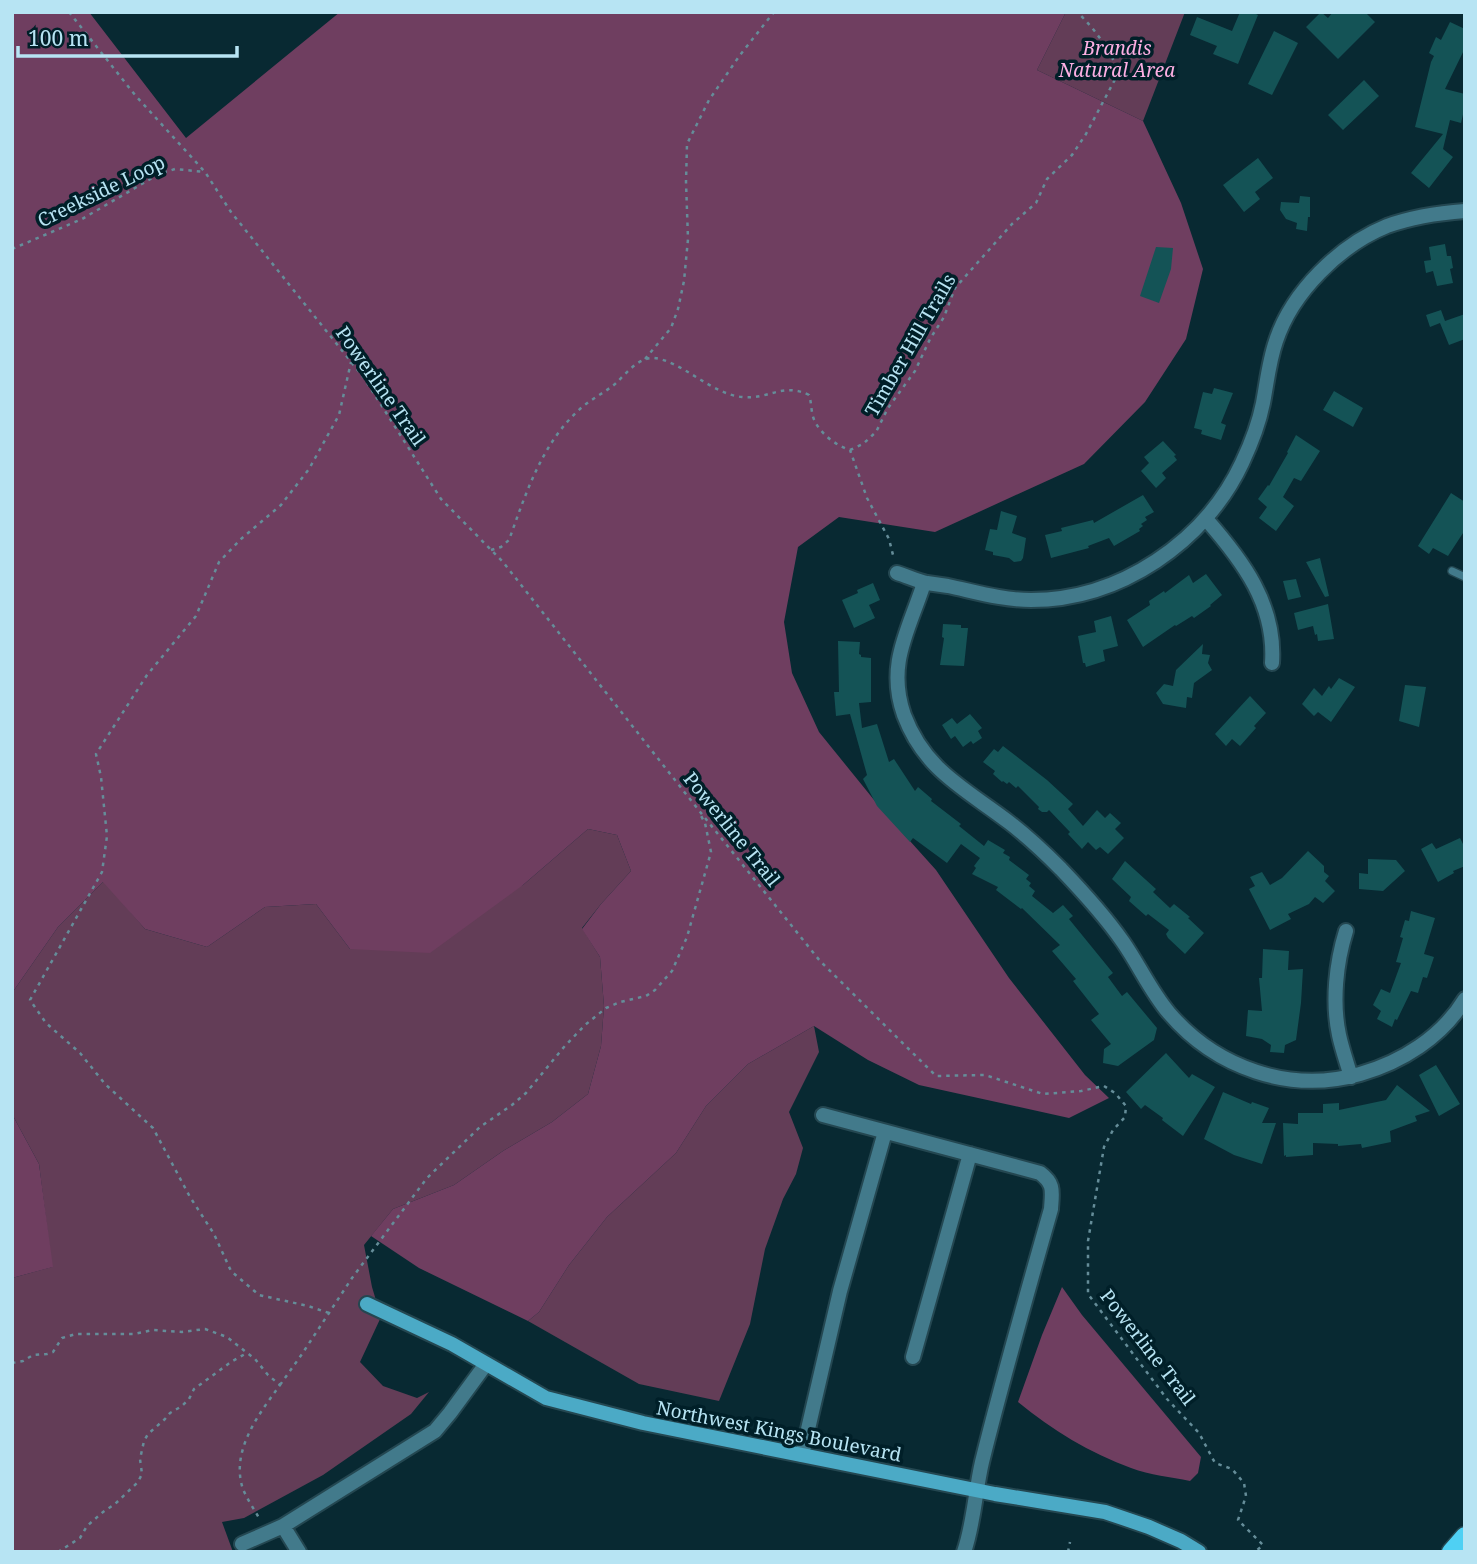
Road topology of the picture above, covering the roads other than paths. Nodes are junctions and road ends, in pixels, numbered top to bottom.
1 (1465, 211) edge
2 (1206, 519) junction
3 (1452, 571) dead end
4 (897, 573) road end
5 (1465, 577) edge
6 (924, 583) junction
7 (1272, 663) dead end
8 (1346, 931) dead end
9 (1465, 999) edge
10 (1350, 1077) junction
11 (823, 1115) dead end
12 (885, 1132) junction
13 (970, 1154) junction
14 (367, 1304) dead end
15 (913, 1357) dead end
16 (485, 1364) junction
17 (802, 1455) junction
18 (976, 1490) junction
19 (283, 1527) junction
20 (1465, 1536) edge
21 (242, 1544) dead end
22 (299, 1552) edge
23 (964, 1552) edge
24 (1199, 1552) edge
25 (1451, 1552) edge

1 - 2 street
2 - 6 street
2 - 7 street
3 - 5 lane
4 - 6 street
6 - 10 street
8 - 10 street
9 - 10 street
11 - 12 street
12 - 13 street
12 - 17 street
13 - 15 street
13 - 18 street
14 - 16 street, Northwest Kings Boulevard
16 - 17 street, Northwest Kings Boulevard
16 - 19 street
17 - 18 street, Northwest Kings Boulevard
18 - 23 street
18 - 24 street, Northwest Kings Boulevard
19 - 21 street
19 - 22 street
20 - 25 main road

